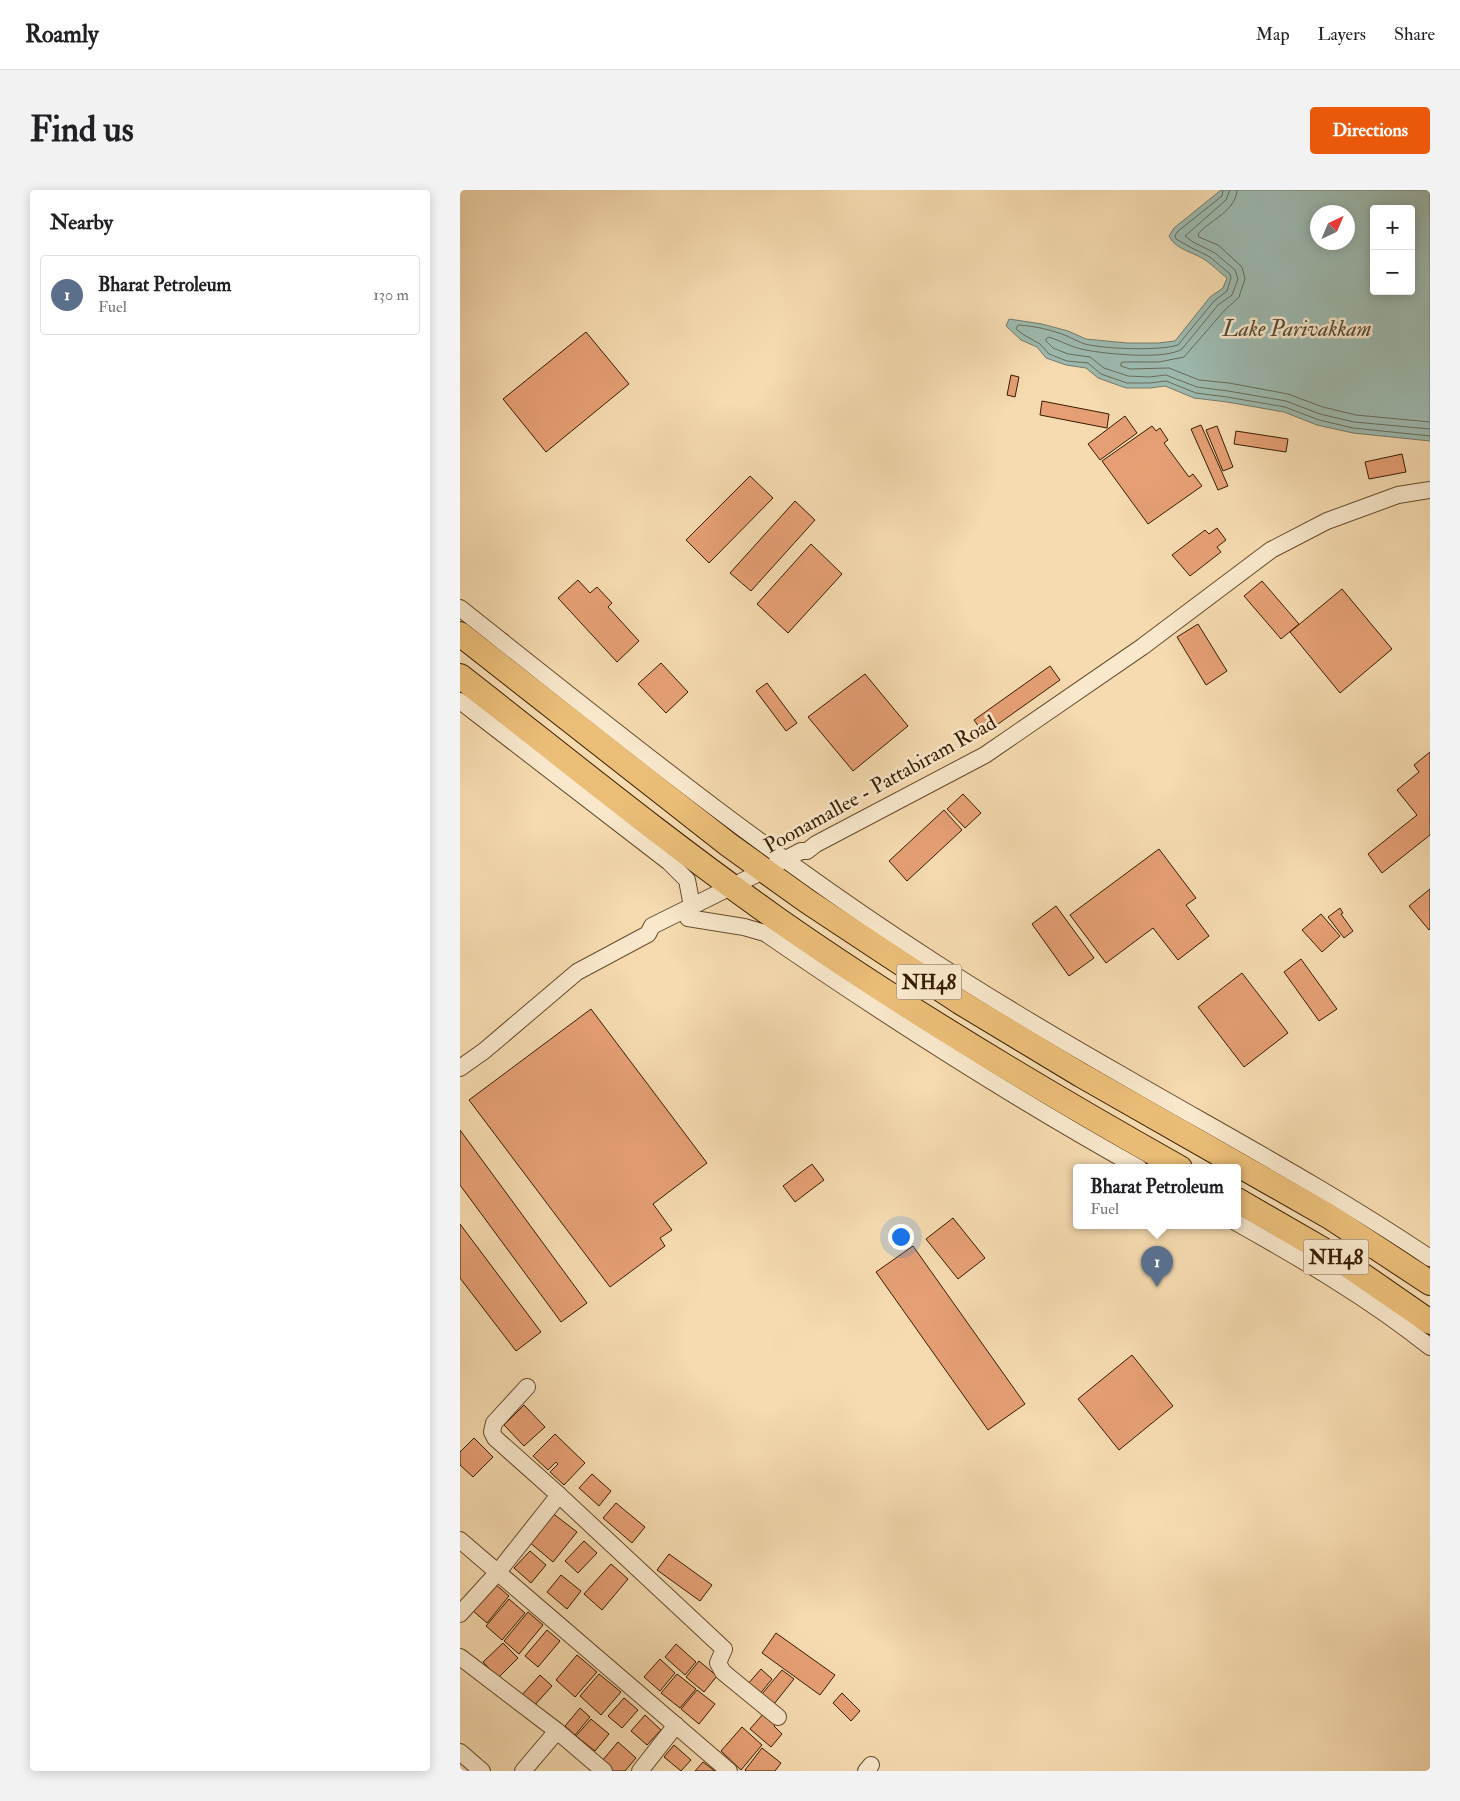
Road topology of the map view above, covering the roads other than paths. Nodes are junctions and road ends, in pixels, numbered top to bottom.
1 (1430, 490) edge
2 (460, 608) edge
3 (460, 634) edge
4 (460, 676) edge
5 (460, 700) edge
6 (687, 854) junction
7 (778, 868) junction
8 (687, 880) junction
9 (736, 889) junction
10 (690, 912) junction
11 (460, 1068) edge
12 (1132, 1164) edge
13 (1173, 1164) edge
14 (1237, 1164) edge
15 (1241, 1166) edge
16 (1241, 1202) edge
17 (1241, 1225) edge
18 (1430, 1258) edge
19 (1430, 1283) edge
20 (1430, 1322) edge
21 (1430, 1347) edge
22 (527, 1387) dead end
23 (559, 1495) junction
24 (460, 1540) edge
25 (498, 1572) junction
26 (460, 1614) edge
27 (460, 1657) edge
28 (778, 1717) dead end
29 (676, 1726) junction
30 (557, 1732) junction
31 (460, 1752) edge
32 (482, 1771) edge
33 (523, 1771) edge
34 (604, 1771) edge
35 (640, 1771) edge
36 (730, 1771) edge

1 - 7 street, Poonamallee - Pattabiram Road
2 - 7 street
3 - 7 highway, NH48
4 - 6 highway, NH48
5 - 8 street
6 - 8 street
6 - 9 highway, NH48
7 - 9 street, Poonamallee - Pattabiram Road
7 - 14 highway, NH48
7 - 18 street
8 - 10 street
9 - 10 street, Poonamallee - Pattabiram Road
9 - 13 highway, NH48
10 - 11 street, Poonamallee - Pattabiram Road
10 - 12 street
15 - 19 highway, NH48
16 - 20 highway, NH48
17 - 21 street
22 - 23 street
23 - 25 street
23 - 28 street
24 - 25 street
25 - 26 street
25 - 29 street
27 - 30 street
29 - 35 street
29 - 36 street
30 - 33 street
30 - 34 street
31 - 32 street

